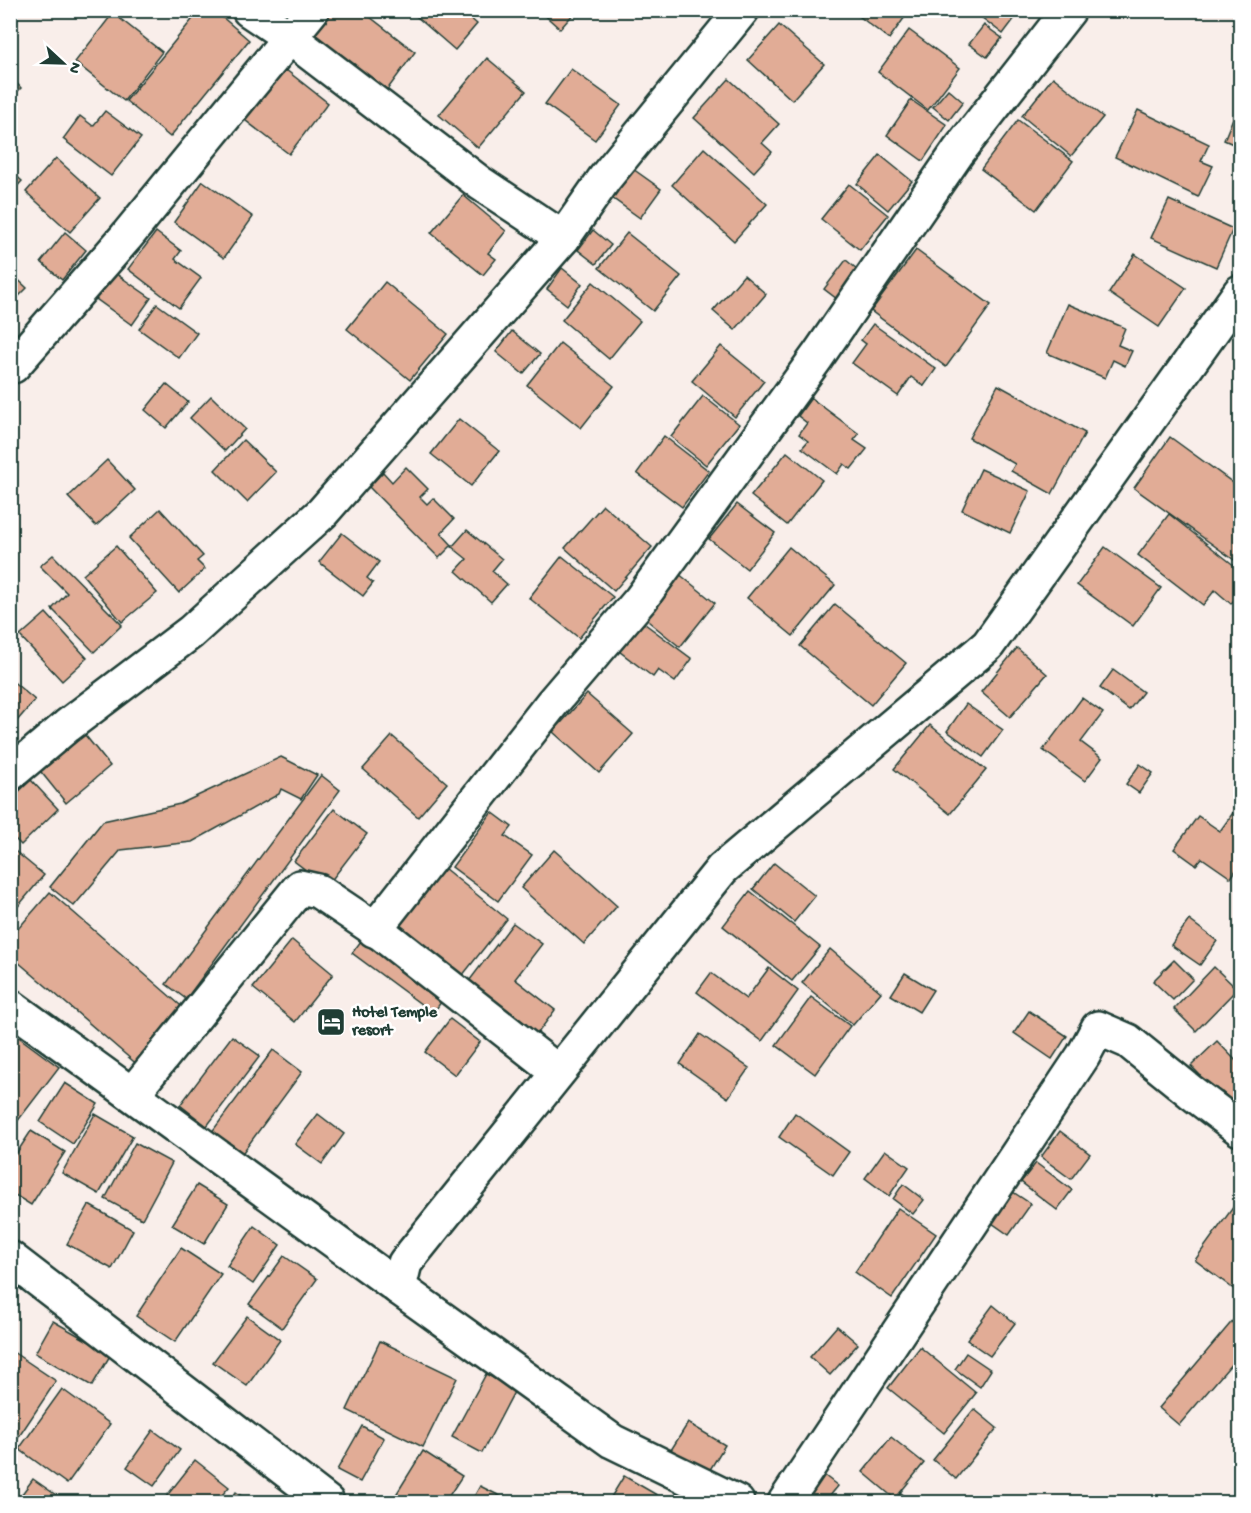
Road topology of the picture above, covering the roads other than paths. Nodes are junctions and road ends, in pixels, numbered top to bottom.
1 (249, 10) edge
2 (312, 10) edge
3 (742, 10) edge
4 (1069, 10) edge
5 (289, 37) junction
6 (563, 238) junction
7 (1240, 292) edge
8 (13, 366) dead end
9 (10, 774) edge
10 (374, 930) junction
11 (10, 1006) edge
12 (558, 1072) junction
13 (133, 1093) junction
14 (1240, 1129) edge
15 (11, 1260) edge
16 (399, 1288) junction
17 (327, 1503) edge
18 (736, 1503) edge
19 (785, 1503) edge

1 - 5 street
2 - 5 street
3 - 6 street
4 - 10 street
5 - 6 street
5 - 8 street
6 - 9 street
7 - 12 street
10 - 12 street
10 - 13 street
11 - 13 street
12 - 16 street
13 - 16 street
14 - 19 street
15 - 17 street
16 - 18 street

